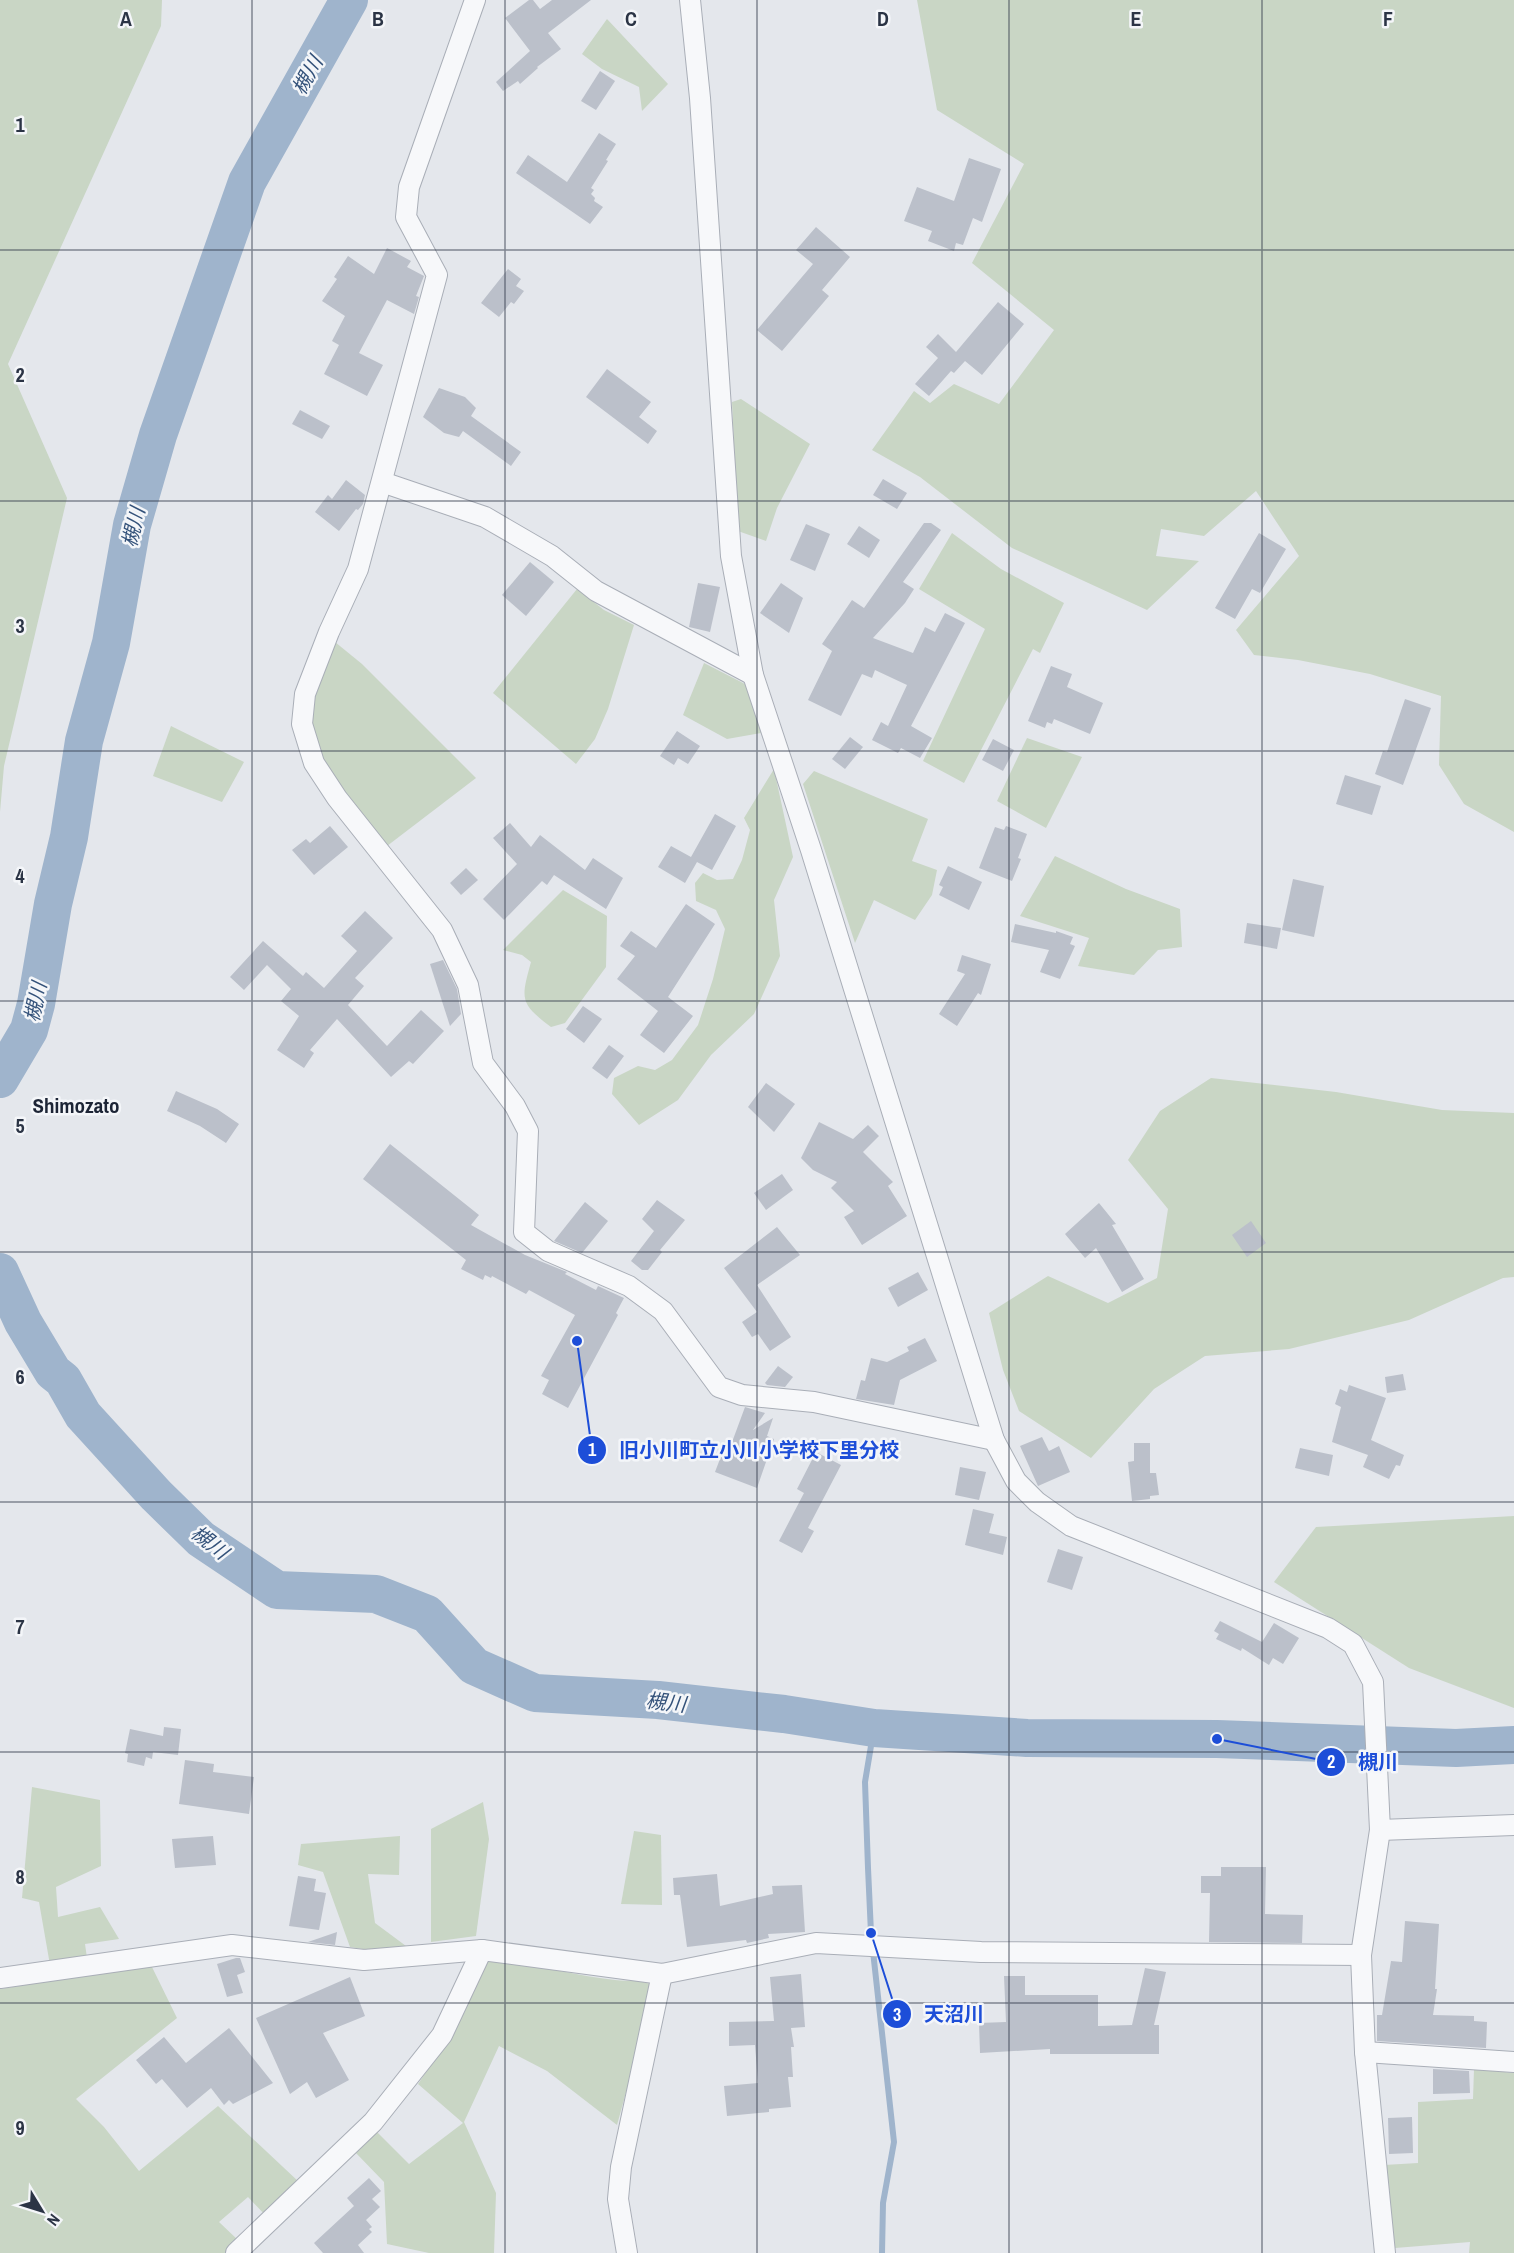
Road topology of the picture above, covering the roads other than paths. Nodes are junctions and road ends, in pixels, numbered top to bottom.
1 (475, 0) edge
2 (690, 0) edge
3 (382, 482) junction
4 (753, 675) junction
5 (994, 1440) junction
6 (1379, 1823) junction
7 (1514, 1825) edge
8 (482, 1950) junction
9 (1361, 1955) junction
10 (662, 1974) junction
11 (0, 1978) edge
12 (1365, 2052) junction
13 (1514, 2062) edge
14 (236, 2253) edge
15 (627, 2253) edge
16 (1386, 2253) edge

1 - 3 street
2 - 4 street
3 - 4 street
3 - 5 street
4 - 5 street
5 - 6 street
6 - 7 street
6 - 9 street
8 - 10 street
8 - 11 street
8 - 14 street
9 - 10 street
9 - 12 street
10 - 15 street
12 - 13 street
12 - 16 street

